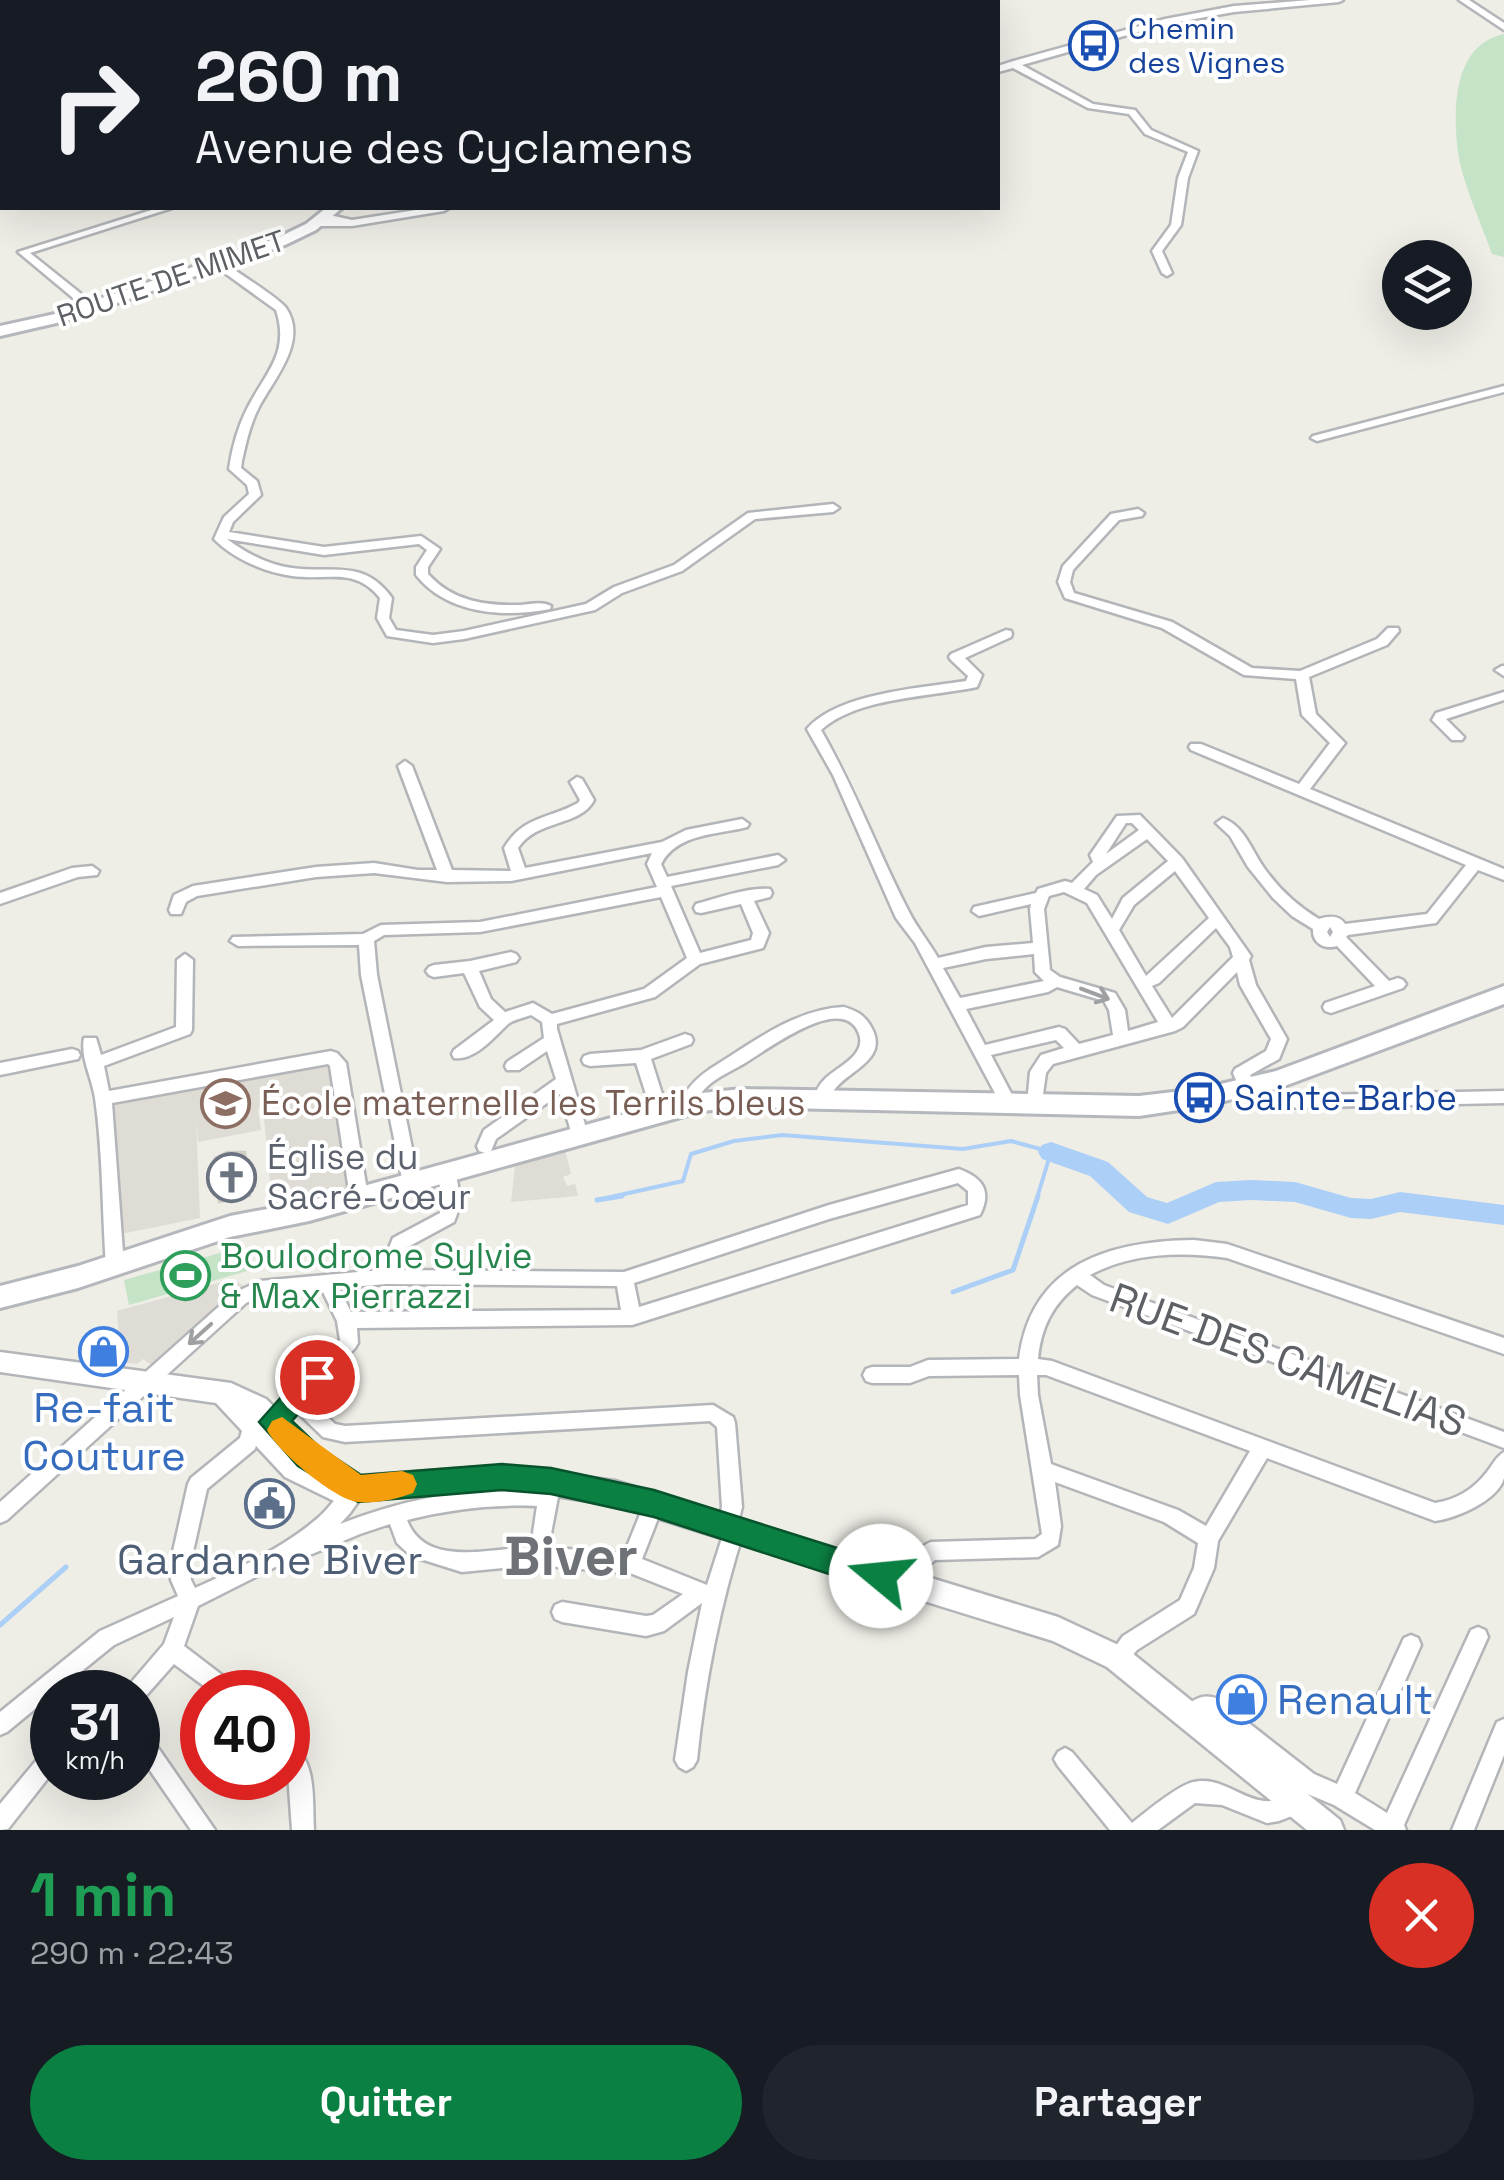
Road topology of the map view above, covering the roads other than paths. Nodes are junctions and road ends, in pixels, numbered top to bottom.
1 (1340, 0) edge
2 (1463, 0) edge
3 (1504, 27) edge
4 (1013, 64) junction
5 (1000, 68) edge
6 (160, 210) edge
7 (431, 210) edge
8 (326, 216) edge
9 (220, 264) junction
10 (1167, 273) dead end
11 (84, 309) junction
12 (0, 331) edge
13 (1504, 390) edge
14 (1317, 438) dead end
15 (833, 508) dead end
16 (1138, 512) dead end
17 (221, 534) junction
18 (618, 590) junction
19 (1394, 631) dead end
20 (1006, 634) dead end
21 (1302, 676) junction
22 (1504, 696) edge
23 (1457, 737) dead end
24 (1196, 747) dead end
25 (405, 766) dead end
26 (577, 782) dead end
27 (1303, 789) junction
28 (1223, 823) dead end
29 (742, 824) dead end
30 (1148, 831) junction
31 (664, 846) junction
32 (778, 860) dead end
33 (1177, 862) junction
34 (1101, 863) junction
35 (1476, 863) junction
36 (92, 870) dead end
37 (519, 874) junction
38 (1504, 875) edge
39 (448, 877) junction
40 (663, 887) junction
41 (1076, 889) junction
42 (765, 893) dead end
43 (1040, 897) junction
44 (746, 898) junction
45 (0, 899) edge
46 (701, 908) dead end
47 (176, 910) dead end
48 (979, 911) dead end
49 (1217, 919) junction
50 (1109, 929) junction
51 (1341, 934) junction
52 (366, 939) junction
53 (238, 941) dead end
54 (1040, 948) junction
55 (1242, 956) junction
56 (511, 958) dead end
57 (185, 960) dead end
58 (695, 960) junction
59 (934, 964) junction
60 (470, 967) junction
61 (434, 970) dead end
62 (1055, 981) junction
63 (1143, 983) junction
64 (1504, 996) edge
65 (956, 1005) junction
66 (1331, 1008) dead end
67 (504, 1018) junction
68 (550, 1020) junction
69 (1169, 1026) junction
70 (1122, 1037) junction
71 (552, 1040) junction
72 (684, 1040) dead end
73 (90, 1042) dead end
74 (1074, 1049) junction
75 (980, 1052) junction
76 (460, 1054) dead end
77 (72, 1055) dead end
78 (642, 1056) junction
79 (590, 1060) dead end
80 (94, 1064) junction
81 (513, 1066) dead end
82 (0, 1068) edge
83 (564, 1082) junction
84 (1247, 1089) junction
85 (1504, 1097) edge
86 (103, 1098) junction
87 (821, 1100) junction
88 (692, 1104) junction
89 (1004, 1104) junction
90 (1035, 1104) junction
91 (660, 1113) junction
92 (580, 1135) junction
93 (484, 1146) dead end
94 (448, 1173) junction
95 (411, 1183) junction
96 (359, 1198) junction
97 (124, 1263) junction
98 (1075, 1274) junction
99 (386, 1277) junction
100 (624, 1279) junction
101 (328, 1284) junction
102 (6, 1298) edge
103 (632, 1317) junction
104 (347, 1320) junction
105 (1504, 1346) edge
106 (0, 1362) edge
107 (1027, 1366) junction
108 (872, 1375) dead end
109 (148, 1380) junction
110 (296, 1399) junction
111 (263, 1422) junction
112 (1504, 1440) edge
113 (1262, 1448) junction
114 (1504, 1461) edge
115 (1042, 1473) junction
116 (358, 1489) junction
117 (550, 1489) junction
118 (654, 1503) junction
119 (0, 1514) edge
120 (396, 1516) junction
121 (731, 1529) junction
122 (543, 1534) dead end
123 (1208, 1539) junction
124 (292, 1547) junction
125 (630, 1564) junction
126 (912, 1586) junction
127 (707, 1594) junction
128 (190, 1600) junction
129 (562, 1612) dead end
130 (1478, 1637) dead end
131 (1411, 1645) dead end
132 (172, 1650) junction
133 (1117, 1658) junction
134 (155, 1670) edge
135 (199, 1670) edge
136 (1191, 1717) junction
137 (0, 1725) edge
138 (1504, 1729) edge
139 (1065, 1758) dead end
140 (686, 1760) dead end
141 (160, 1767) edge
142 (30, 1784) edge
143 (1342, 1797) junction
144 (301, 1800) edge
145 (1294, 1804) junction
146 (0, 1821) edge
147 (1393, 1828) edge
148 (204, 1830) edge
149 (303, 1830) edge
150 (1124, 1830) edge
151 (1140, 1830) edge
152 (1330, 1830) edge
153 (1464, 1830) edge

1 - 4 street
2 - 3 street
4 - 5 street
4 - 10 street
6 - 11 street
7 - 8 street
8 - 9 main road, ROUTE DE MIMET
9 - 11 main road, ROUTE DE MIMET
9 - 17 street
11 - 12 main road, ROUTE DE MIMET
13 - 14 street
15 - 18 street
16 - 21 street
17 - 18 street
17 - 18 street
19 - 21 street
20 - 59 street
21 - 27 street
22 - 23 street
24 - 27 street
25 - 39 street
26 - 37 street
27 - 35 street
28 - 51 street
29 - 31 street
30 - 33 street
30 - 34 street
30 - 34 street
31 - 37 street
31 - 40 street
32 - 40 street
33 - 49 street
33 - 50 street
34 - 41 street
35 - 38 street
35 - 51 street
36 - 45 street
37 - 39 street
39 - 47 street
40 - 52 street
40 - 58 street
41 - 43 street
41 - 50 street
42 - 44 street
43 - 48 street
43 - 54 street
44 - 46 street
44 - 58 street
49 - 55 street
49 - 63 street
50 - 63 street
51 - 66 street
52 - 53 street
52 - 95 street
54 - 59 street
54 - 62 street
55 - 69 street
55 - 84 street
56 - 60 street
57 - 80 street
58 - 68 street
59 - 65 street
60 - 61 street
60 - 67 street
62 - 65 street
62 -> 70 street
63 - 69 street
64 - 84 main road
65 - 75 street
67 - 68 street
67 - 76 street
68 - 71 street
69 - 70 street
70 - 74 street
71 - 81 street
71 - 83 street
72 - 78 street
73 - 80 street
74 - 75 street
74 - 90 street
75 - 89 street
77 - 82 street
78 - 79 street
78 - 91 street
80 - 86 street
83 - 92 street
83 - 93 street
84 - 85 street
84 - 90 main road
86 - 96 street
86 - 97 street
87 - 88 main road
87 - 88 street
87 - 89 main road
88 - 91 main road
89 - 90 main road
91 - 92 main road
92 - 94 main road
94 - 95 main road
94 - 99 street
95 - 96 main road
96 - 97 main road
97 - 102 main road
98 - 105 street
98 - 107 street
98 - 112 street, RUE DES CAMELIAS
99 - 100 street
99 - 101 street
100 - 103 street
100 - 103 street
101 - 104 street
101 -> 109 street
103 - 104 street
104 - 110 street
106 - 109 street
107 - 108 street
107 - 113 street
107 - 115 street
109 - 111 street
109 - 119 street
110 - 111 street
110 - 121 street
111 - 116 street
111 - 128 street
113 - 114 street
113 - 123 street
115 - 123 street
115 - 126 street
116 - 117 street
116 - 124 street
117 - 118 street
117 - 120 street
117 - 122 street
118 - 121 street
118 - 125 street
120 - 124 street
120 - 125 street
121 - 126 street
121 - 127 street
123 - 133 street
124 - 128 street
125 - 127 street
126 - 133 street
127 - 129 street
127 - 140 street
128 - 132 street
128 - 137 street
130 - 147 street
131 - 143 street
132 - 134 street
132 - 135 street
133 - 136 street
136 - 143 street
136 - 145 street
138 - 153 street
139 - 150 street
141 - 148 street
142 - 146 street
143 - 147 street
144 - 149 street
145 - 151 street
145 - 152 street

